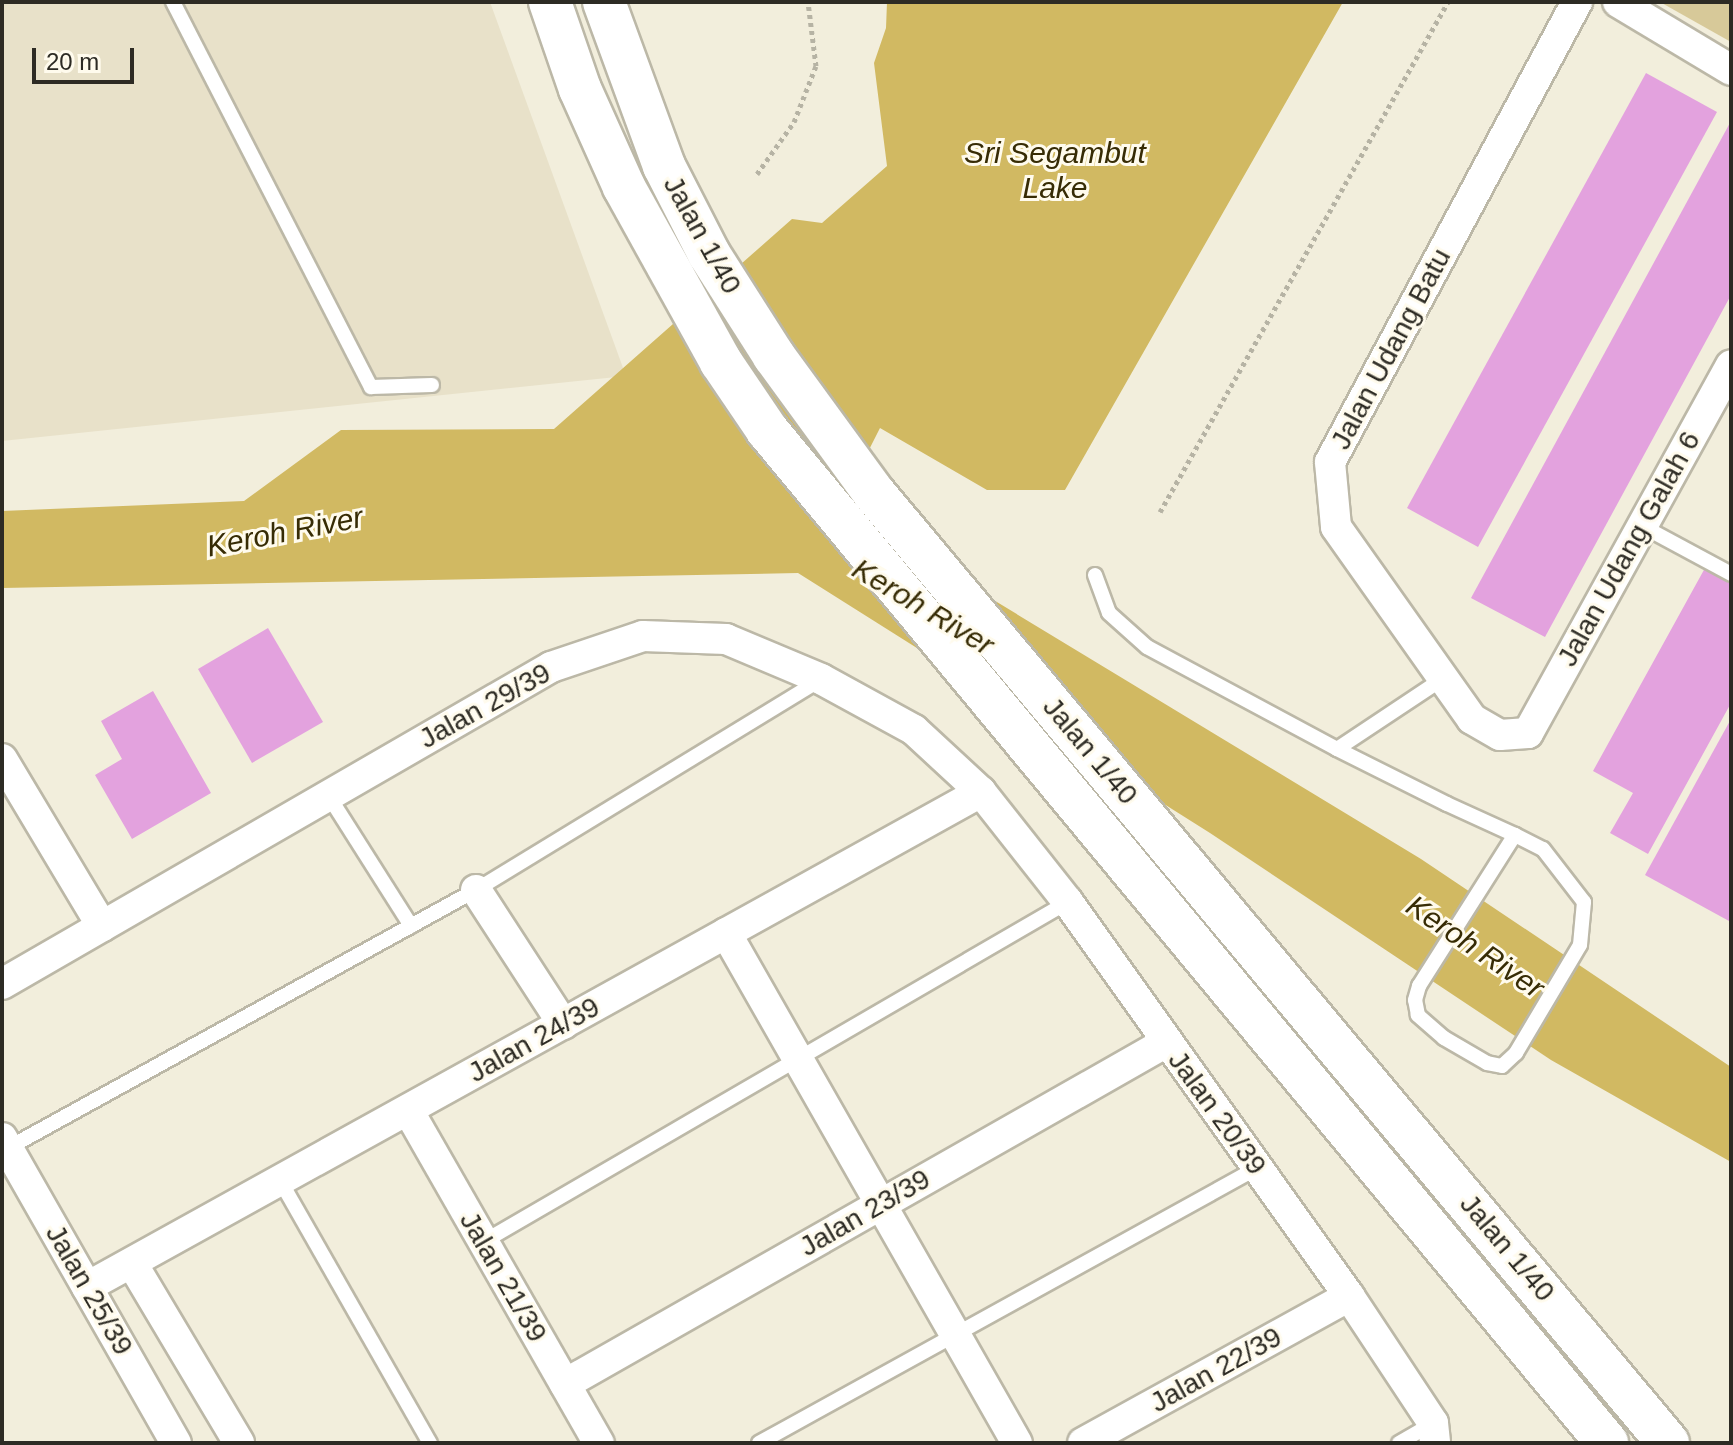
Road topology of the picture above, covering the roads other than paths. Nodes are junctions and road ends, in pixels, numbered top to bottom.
1 (173, 2) edge
2 (550, 2) edge
3 (604, 2) edge
4 (1577, 2) edge
5 (1618, 2) edge
6 (1731, 70) edge
7 (1731, 365) edge
8 (432, 385) dead end
9 (1642, 526) junction
10 (1731, 574) edge
11 (1095, 575) dead end
12 (1444, 678) junction
13 (821, 679) junction
14 (1528, 733) joint
15 (1337, 749) junction
16 (2, 759) edge
17 (981, 792) junction
18 (11, 794) edge
19 (328, 795) junction
20 (1514, 836) junction
21 (476, 890) junction
22 (1068, 902) junction
23 (102, 926) junction
24 (411, 926) junction
25 (726, 933) junction
26 (2, 984) edge
27 (563, 1024) junction
28 (1165, 1043) junction
29 (798, 1059) junction
30 (408, 1110) junction
31 (5, 1143) edge
32 (1257, 1168) junction
33 (281, 1182) junction
34 (880, 1203) junction
35 (483, 1242) junction
36 (133, 1265) junction
37 (87, 1287) junction
38 (1349, 1296) junction
39 (954, 1333) junction
40 (565, 1384) junction
41 (1434, 1433) edge
42 (176, 1443) edge
43 (239, 1443) edge
44 (430, 1443) edge
45 (599, 1443) edge
46 (759, 1443) edge
47 (1017, 1443) edge
48 (1083, 1443) edge
49 (1399, 1443) edge
50 (1607, 1443) edge
51 (1668, 1443) edge

1 - 8 lane
2 - 50 main road, Jalan 1/40
3 - 51 main road, Jalan 1/40
4 - 12 street, Jalan Udang Batu
5 - 6 street
7 - 9 street, Jalan Udang Galah 6
9 - 10 lane
9 - 14 street, Jalan Udang Galah 6
11 - 15 lane
12 - 14 street, Jalan Udang Batu
12 - 15 lane
13 - 17 street, Jalan 29/39
13 - 19 street, Jalan 29/39
13 - 21 lane
15 - 20 lane
16 - 18 street
17 - 22 street, Jalan 20/39
17 - 25 street, Jalan 24/39
18 - 23 street
19 - 23 street, Jalan 29/39
19 - 24 lane
20 - 20 lane
21 - 24 lane
21 - 27 street
22 - 28 street, Jalan 20/39
22 - 29 lane
23 - 26 street, Jalan 29/39
24 - 31 lane
25 - 27 street, Jalan 24/39
25 - 29 street
27 - 30 street, Jalan 24/39
28 - 32 street, Jalan 20/39
28 - 34 street, Jalan 23/39
29 - 34 street
29 - 35 lane
30 - 33 street, Jalan 24/39
30 - 35 street, Jalan 21/39
31 - 37 street, Jalan 25/39
32 - 38 street, Jalan 20/39
32 - 39 lane
33 - 36 street, Jalan 24/39
33 - 44 lane
34 - 39 street
34 - 40 street, Jalan 23/39
35 - 40 street, Jalan 21/39
36 - 37 street, Jalan 24/39
36 - 43 street, Jalan 25/39
37 - 42 street, Jalan 25/39
38 - 41 street, Jalan 20/39
38 - 48 street, Jalan 22/39
39 - 46 lane
39 - 47 street
40 - 45 street, Jalan 21/39
41 - 49 lane

